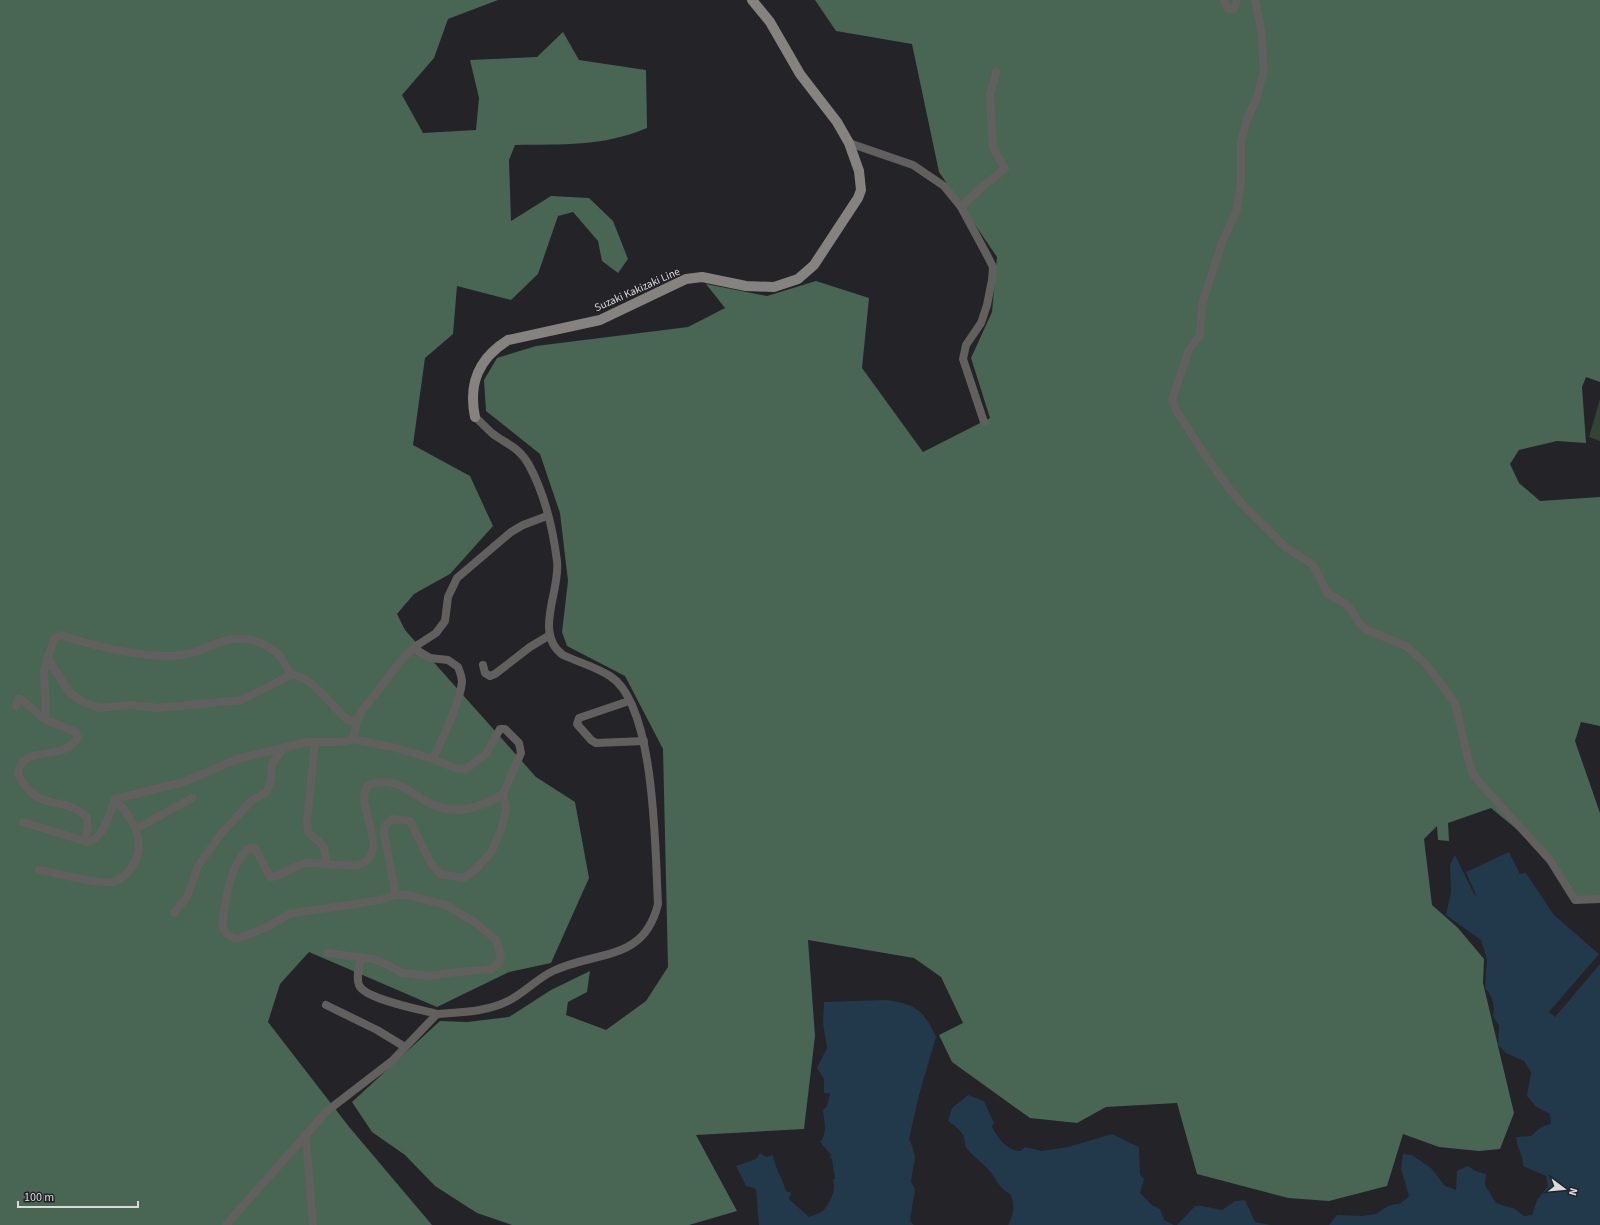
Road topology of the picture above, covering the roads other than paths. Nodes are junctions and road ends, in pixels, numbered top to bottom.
1 (752, 0) edge
2 (1224, 0) edge
3 (1236, 0) edge
4 (1255, 0) edge
5 (996, 72) dead end
6 (848, 144) junction
7 (961, 207) junction
8 (475, 417) joint
9 (984, 422) dead end
10 (547, 516) junction
11 (550, 635) junction
12 (413, 648) junction
13 (47, 657) junction
14 (483, 665) dead end
15 (291, 674) junction
16 (629, 701) junction
17 (16, 706) dead end
18 (46, 720) junction
19 (357, 720) junction
20 (353, 739) junction
21 (644, 741) junction
22 (315, 742) junction
23 (283, 749) junction
24 (433, 759) junction
25 (503, 794) junction
26 (192, 798) dead end
27 (115, 799) junction
28 (23, 822) dead end
29 (136, 829) junction
30 (84, 840) junction
31 (326, 863) junction
32 (39, 870) dead end
33 (396, 895) junction
34 (1600, 899) edge
35 (174, 913) dead end
36 (328, 953) dead end
37 (361, 957) junction
38 (326, 1005) dead end
39 (437, 1014) junction
40 (405, 1047) junction
41 (306, 1135) junction
42 (226, 1225) edge
43 (313, 1225) edge

1 - 6 main road, Suzaki Kakizaki Line
2 - 3 street
4 - 34 street
5 - 7 street
6 - 7 street
6 - 8 main road, Suzaki Kakizaki Line
7 - 9 street
8 - 10 street
10 - 11 street
10 - 12 street
11 - 14 street
11 - 16 street
12 - 19 street
12 - 24 street
13 - 15 street
13 - 15 street
13 - 18 street
15 - 19 street
16 - 21 street
16 - 21 street
17 - 18 street
18 - 30 street
19 - 20 street
20 - 22 street
20 - 24 street
21 - 39 street
22 - 23 street
22 - 31 street
23 - 27 street
23 - 35 street
24 - 25 street
25 - 31 street
25 - 33 street
26 - 29 street
27 - 29 street
27 - 30 street
28 - 30 street
29 - 32 street
31 - 33 street
33 - 37 street
36 - 37 street
37 - 39 street
38 - 40 street
39 - 40 street
40 - 41 street
41 - 42 street
41 - 43 street

